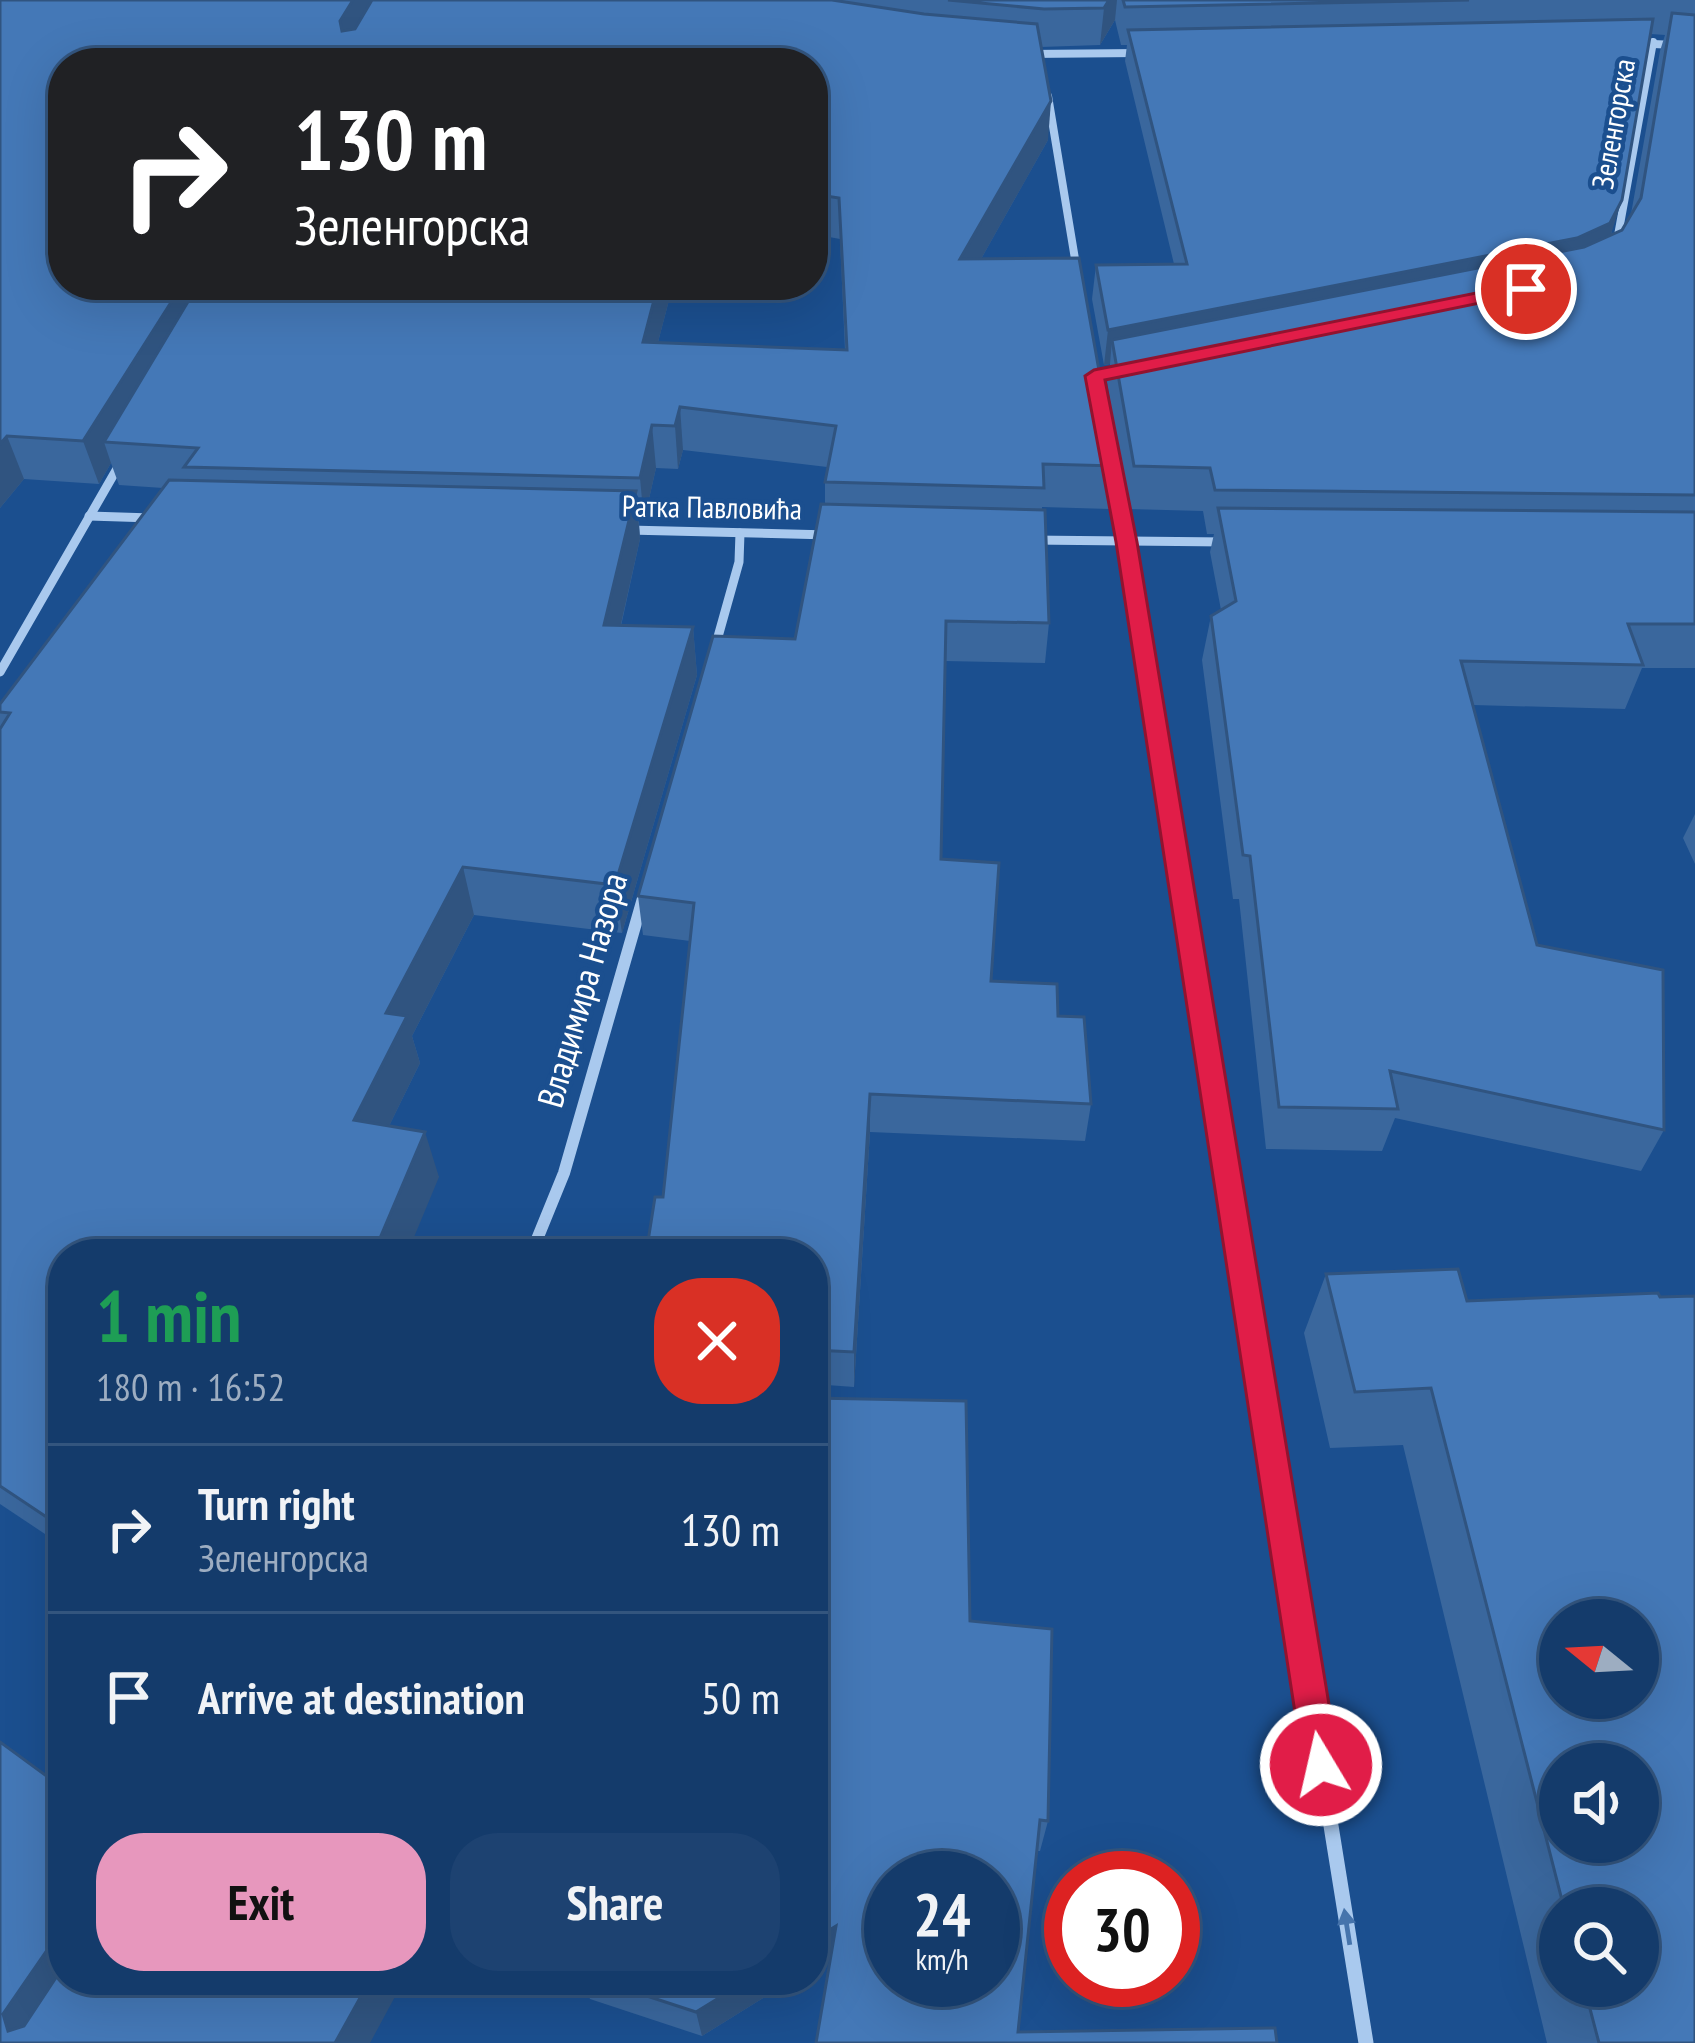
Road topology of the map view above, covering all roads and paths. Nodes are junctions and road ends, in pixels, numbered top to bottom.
1 (1633, 34) edge
2 (1653, 42) junction
3 (1616, 44) edge
4 (1695, 46) edge
5 (1142, 53) edge
6 (1020, 54) edge
7 (1041, 55) junction
8 (1043, 68) edge
9 (1045, 81) edge
10 (1612, 250) edge
11 (1079, 285) edge
12 (133, 442) edge
13 (1111, 463) edge
14 (88, 516) junction
15 (160, 518) edge
16 (624, 530) edge
17 (740, 533) junction
18 (851, 535) edge
19 (1026, 539) edge
20 (1126, 542) junction
21 (1243, 542) edge
22 (711, 661) edge
23 (0, 672) edge
24 (645, 890) edge
25 (537, 1239) edge
26 (1366, 2043) edge

1 - 2 street
2 - 3 street
2 - 4 street
2 - 10 street, Зеленгорска
5 - 7 street
6 - 7 street
7 - 8 street
9 - 11 street
12 - 14 street
13 - 20 street
14 - 15 street
14 - 23 street
16 - 17 street, Ратка Павловића
17 - 18 street, Ратка Павловића
17 - 22 street
19 - 20 street
20 - 21 street
26 -> 20 street
24 - 25 street, Владимира Назора

